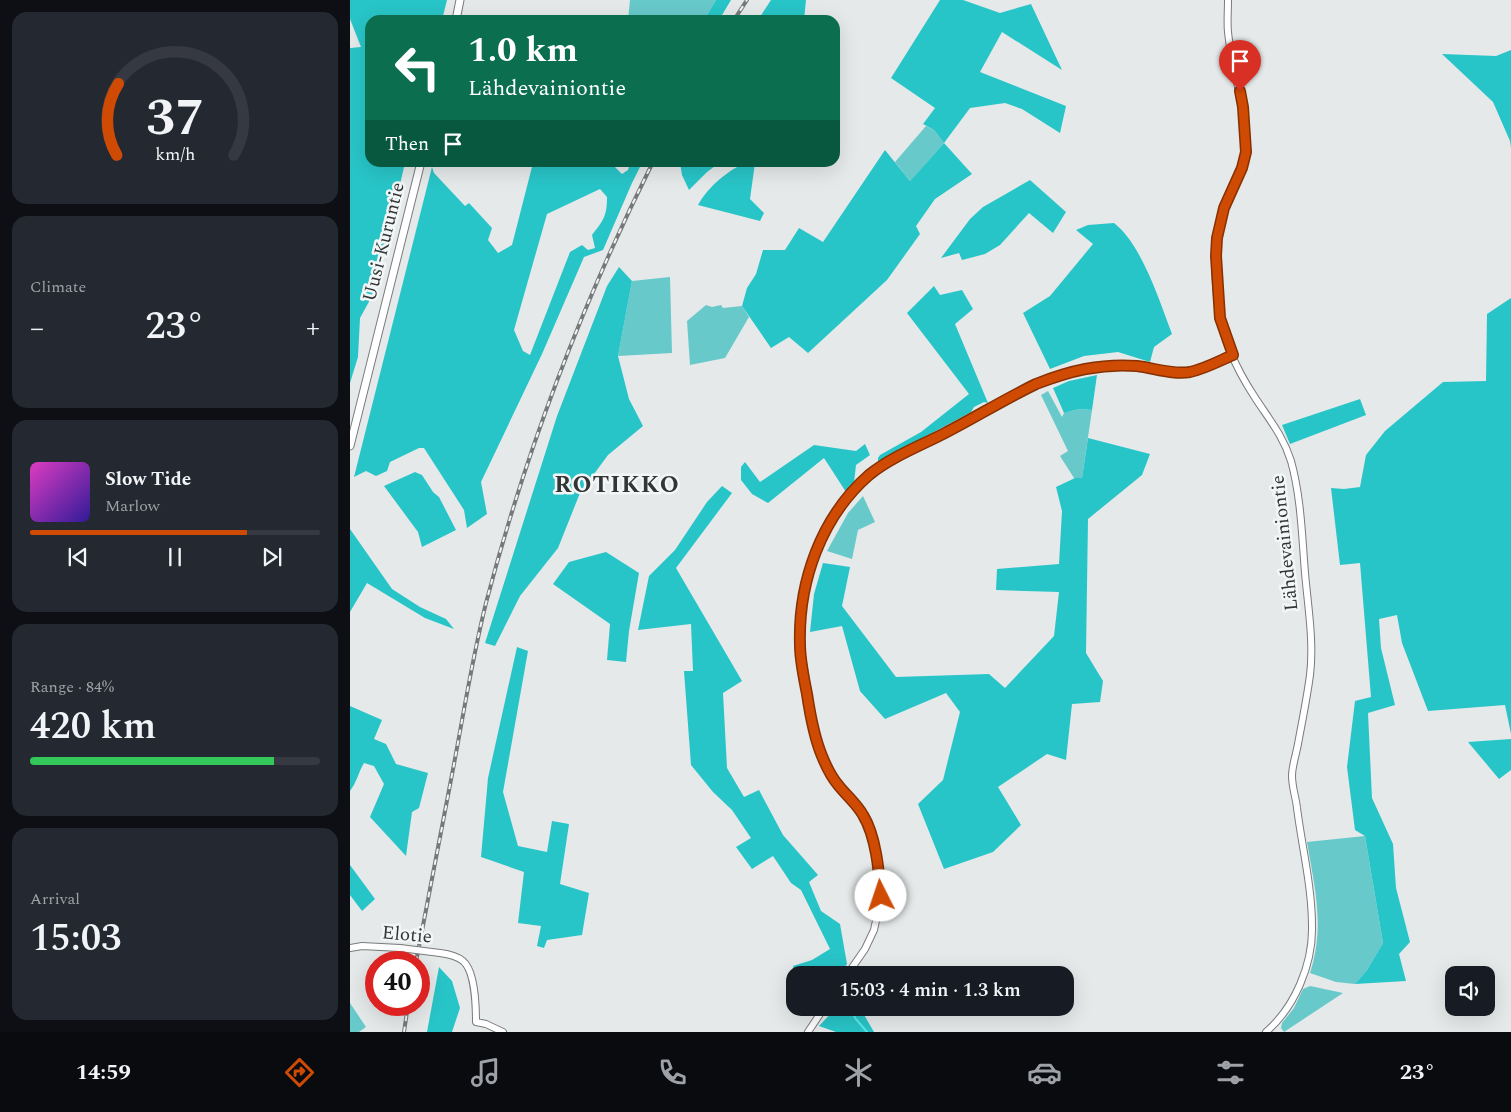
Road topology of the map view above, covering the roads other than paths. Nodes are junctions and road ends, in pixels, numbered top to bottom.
1 (460, 0) edge
2 (1228, 0) edge
3 (457, 15) edge
4 (420, 167) edge
5 (1233, 355) junction
6 (350, 446) edge
7 (350, 948) edge
8 (853, 966) edge
9 (819, 1016) edge
10 (503, 1032) edge
11 (808, 1032) edge
12 (1266, 1032) edge

1 - 3 main road
2 - 5 street, Lähdevainiontie
4 - 6 main road, Uusi-Kuruntie
5 - 8 street
5 - 12 street, Lähdevainiontie
7 - 10 street, Elotie, bridge
9 - 11 street

